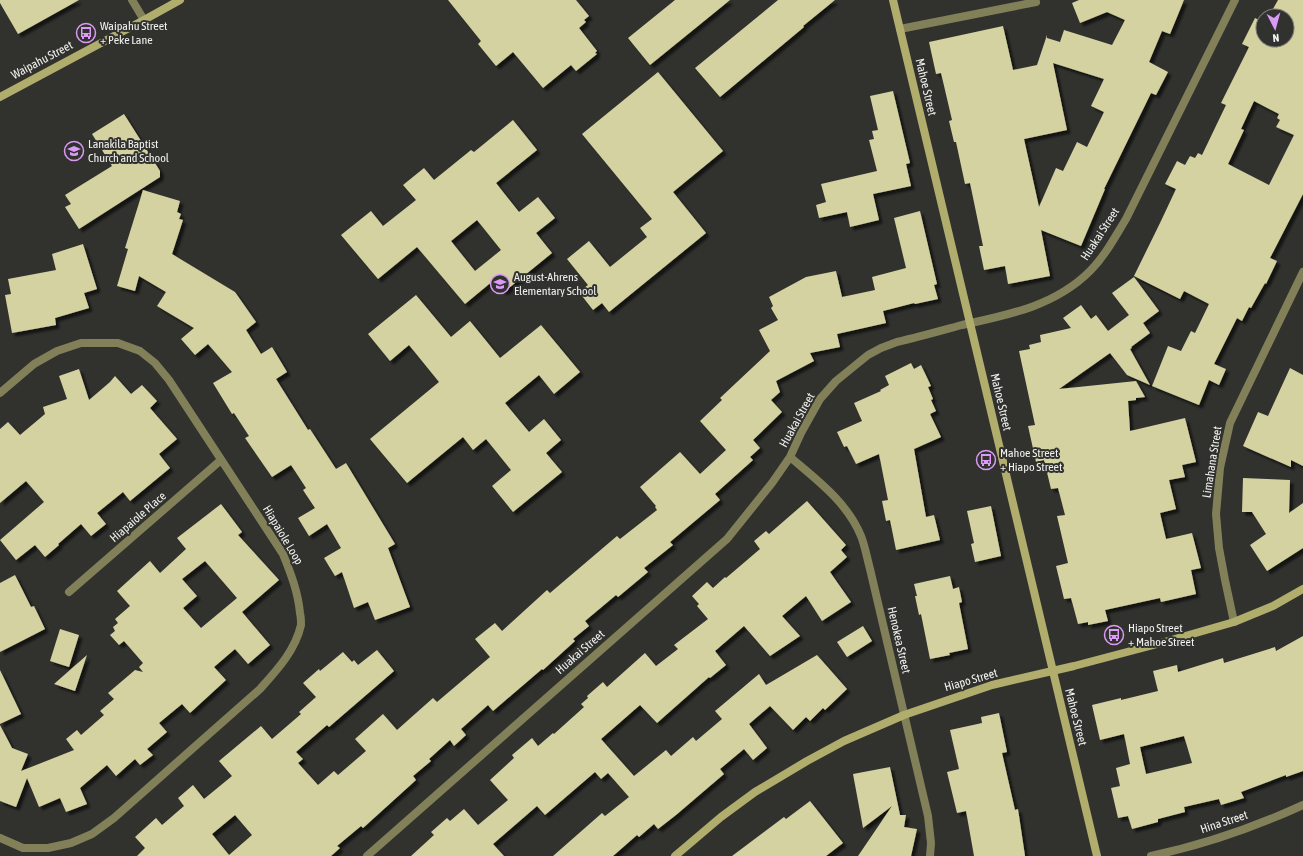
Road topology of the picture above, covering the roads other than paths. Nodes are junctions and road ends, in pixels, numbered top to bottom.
1 (132, 0) edge
2 (180, 0) edge
3 (893, 0) edge
4 (1235, 0) edge
5 (1036, 2) dead end
6 (144, 20) junction
7 (900, 29) junction
8 (0, 97) edge
9 (1303, 272) edge
10 (970, 324) junction
11 (0, 393) edge
12 (790, 457) junction
13 (221, 460) junction
14 (1303, 589) edge
15 (69, 592) dead end
16 (1234, 622) junction
17 (1052, 671) junction
18 (904, 715) junction
19 (1303, 805) edge
20 (0, 838) edge
21 (22, 852) edge
22 (367, 856) edge
23 (675, 856) edge
24 (930, 856) edge
25 (1097, 856) edge
26 (1151, 856) edge

1 - 6 street
2 - 6 street, Waipahu Street
3 - 7 street, Mahoe Street
4 - 10 street, Huakai Street
5 - 7 street
6 - 8 street, Waipahu Street
7 - 10 street, Mahoe Street
9 - 16 street, Limahana Street
10 - 12 street, Huakai Street
10 - 17 street, Mahoe Street
11 - 13 street, Hiapaiole Loop
12 - 18 street, Henokea Street
12 - 22 street, Huakai Street
13 - 15 street, Hiapaiole Place
13 - 21 street, Hiapaiole Loop
14 - 16 street, Hiapo Street
16 - 17 street, Hiapo Street
17 - 18 street, Hiapo Street
17 - 25 street, Mahoe Street
18 - 23 street, Hiapo Street
18 - 24 street, Henokea Street
19 - 26 street, Hina Street
20 - 21 street, Hiapaiole Loop

